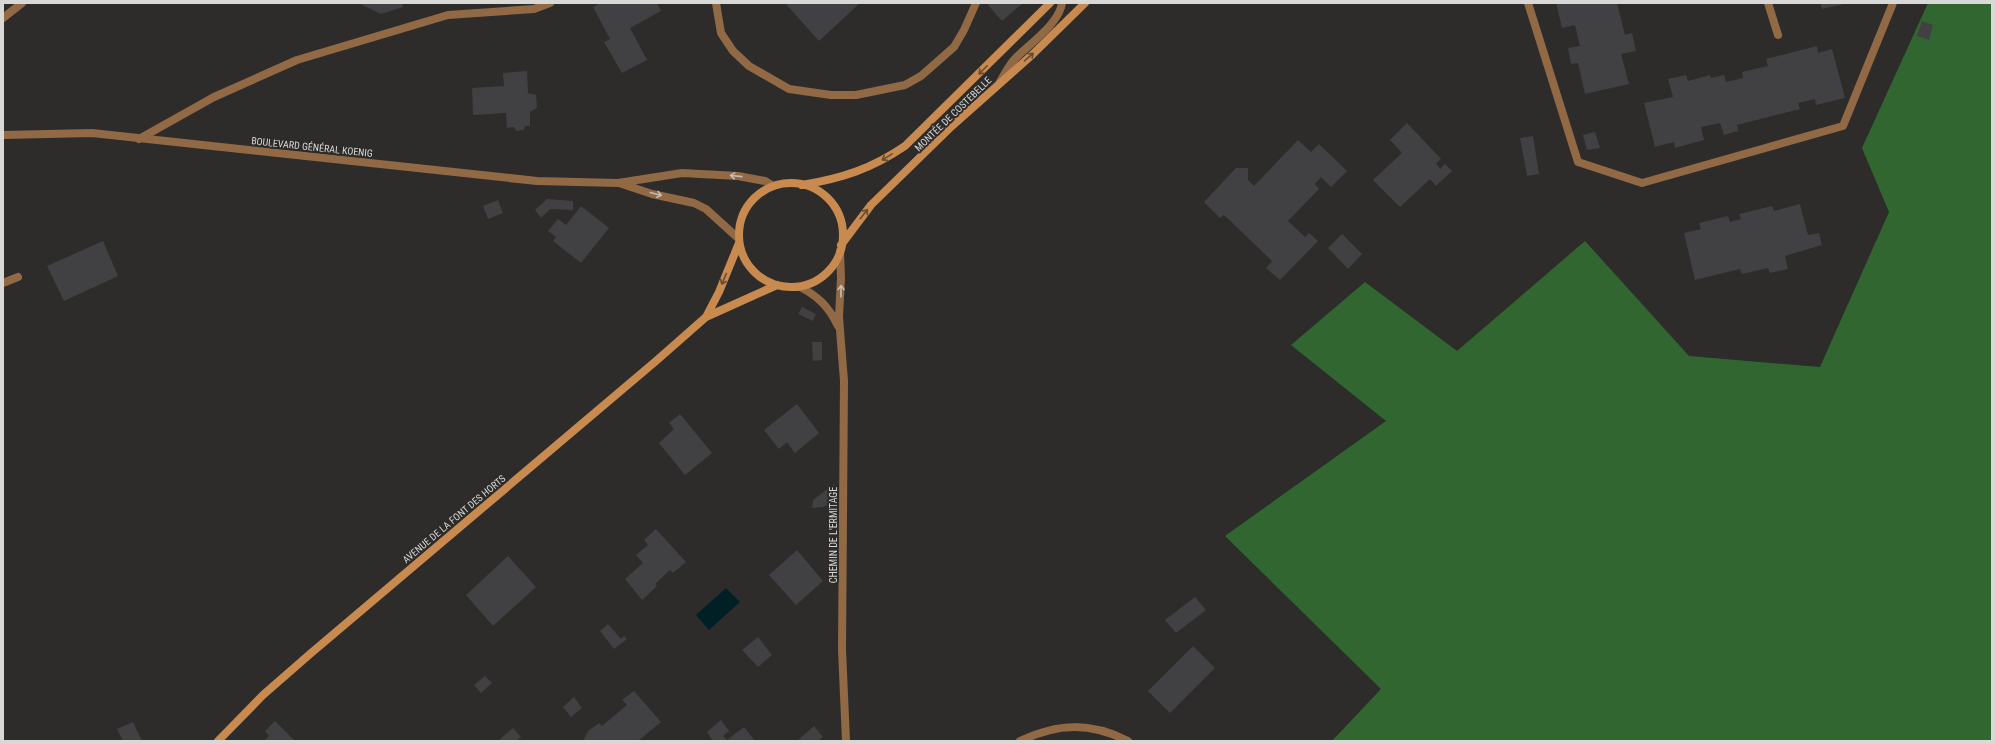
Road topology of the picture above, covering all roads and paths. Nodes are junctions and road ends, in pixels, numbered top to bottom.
1 (22, 3) edge
2 (550, 3) edge
3 (716, 3) edge
4 (976, 3) edge
5 (1050, 3) edge
6 (1062, 3) edge
7 (1085, 3) edge
8 (1528, 3) edge
9 (1768, 3) edge
10 (1893, 3) edge
11 (3, 18) edge
12 (1778, 35) dead end
13 (1000, 82) junction
14 (3, 135) edge
15 (139, 138) junction
16 (618, 182) junction
17 (802, 185) junction
18 (773, 186) junction
19 (739, 241) junction
20 (841, 248) junction
21 (18, 277) dead end
22 (3, 283) edge
23 (777, 286) junction
24 (800, 286) junction
25 (706, 317) junction
26 (840, 330) junction
27 (218, 741) edge
28 (846, 741) edge
29 (1020, 741) edge
30 (1128, 741) edge

1 - 11 street
2 - 15 street
3 - 4 street
5 -> 17 main road, MONTÉE DE COSTEBELLE
6 - 13 street
13 -> 7 main road, MONTÉE DE COSTEBELLE
8 - 10 street
9 - 12 street
20 -> 13 main road, MONTÉE DE COSTEBELLE
14 - 15 street, BOULEVARD GÉNÉRAL KOENIG
15 - 16 street, BOULEVARD GÉNÉRAL KOENIG
18 -> 16 street, BOULEVARD GÉNÉRAL KOENIG
16 -> 19 street, BOULEVARD GÉNÉRAL KOENIG
17 - 18 main road
17 - 20 main road
18 - 19 main road
19 - 23 main road
19 -> 25 main road, AVENUE DE LA FONT DES HORTS
20 - 24 main road
26 -> 20 street, CHEMIN DE L'ERMITAGE
21 - 22 street
23 - 24 main road
23 - 25 main road, AVENUE DE LA FONT DES HORTS
24 - 26 street, CHEMIN DE L'ERMITAGE
25 - 27 main road, AVENUE DE LA FONT DES HORTS
26 - 28 street, CHEMIN DE L'ERMITAGE
29 - 30 street

